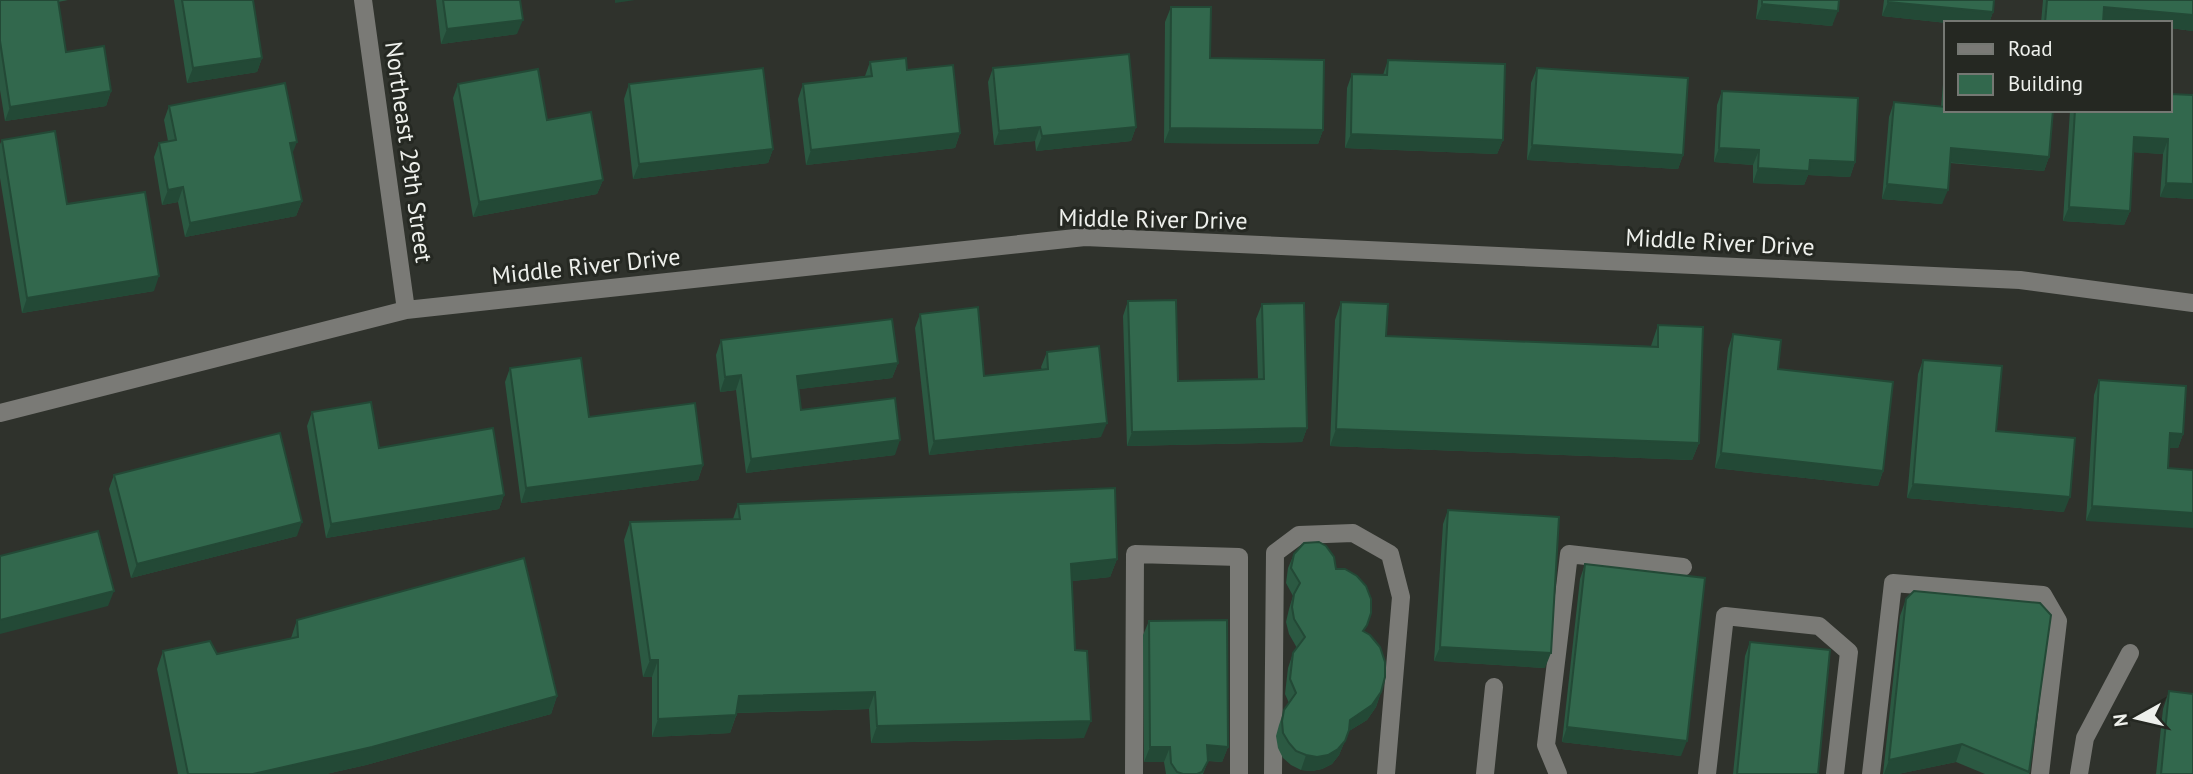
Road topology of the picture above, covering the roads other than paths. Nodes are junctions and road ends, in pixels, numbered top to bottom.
1 (363, 0) edge
2 (2193, 303) edge
3 (406, 310) junction
4 (0, 413) edge
5 (1683, 567) dead end
6 (2130, 653) dead end
7 (1494, 687) dead end
8 (1133, 774) edge
9 (1239, 774) edge
10 (1273, 774) edge
11 (1386, 774) edge
12 (1485, 774) edge
13 (1558, 774) edge
14 (1707, 774) edge
15 (1835, 774) edge
16 (1871, 774) edge
17 (2040, 774) edge
18 (2079, 774) edge

1 - 3 street, Northeast 29th Street
2 - 3 street, Middle River Drive
3 - 4 street, Middle River Drive
5 - 13 street
6 - 18 street
7 - 12 street
8 - 9 street
10 - 11 street
14 - 15 street
16 - 17 street

